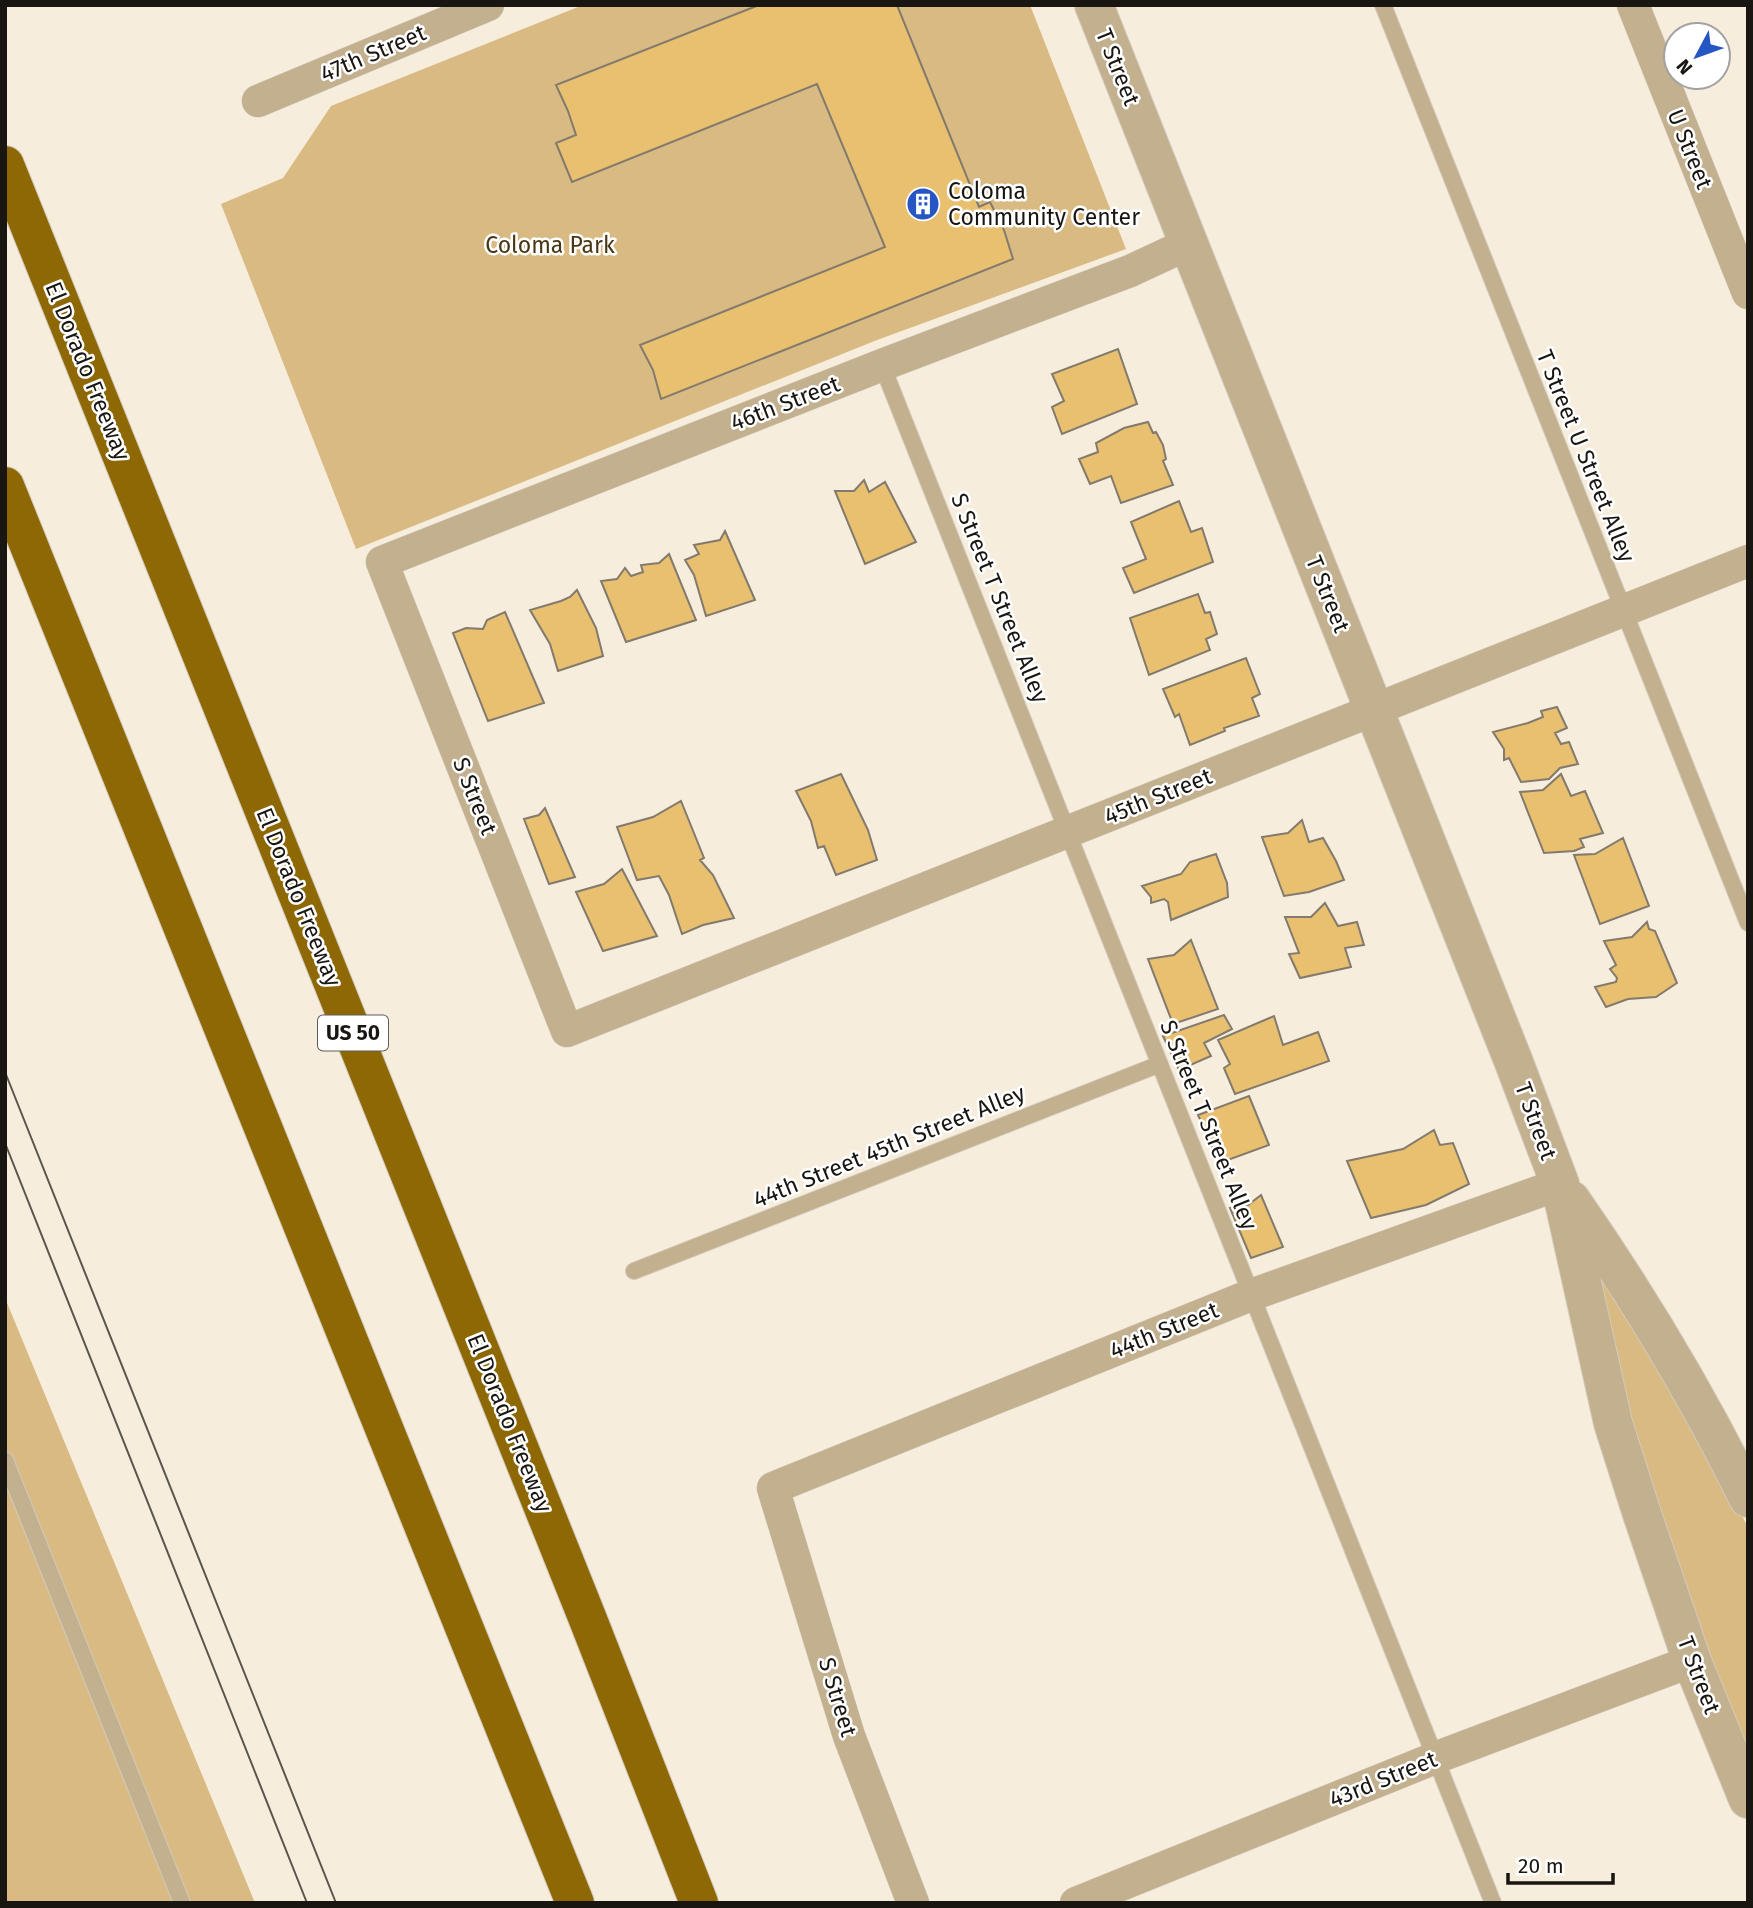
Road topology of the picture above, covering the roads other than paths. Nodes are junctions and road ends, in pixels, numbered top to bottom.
1 (488, 5) edge
2 (1094, 5) edge
3 (1383, 5) edge
4 (1633, 5) edge
5 (258, 102) dead end
6 (5, 165) edge
7 (1188, 244) junction
8 (1748, 293) edge
9 (883, 365) junction
10 (5, 486) edge
11 (1748, 561) edge
12 (382, 562) joint
13 (1623, 610) junction
14 (1374, 710) junction
15 (1068, 832) junction
16 (1748, 923) edge
17 (568, 1031) joint
18 (1160, 1064) junction
19 (1560, 1184) junction
20 (634, 1271) dead end
21 (1251, 1295) junction
22 (5, 1461) edge
23 (773, 1488) joint
24 (1748, 1498) edge
25 (1692, 1661) junction
26 (1435, 1758) junction
27 (1748, 1799) edge
28 (182, 1903) edge
29 (575, 1903) edge
30 (699, 1903) edge
31 (913, 1903) edge
32 (1076, 1903) edge
33 (1493, 1903) edge

1 - 5 street, 47th Street
2 - 7 street, T Street
3 - 13 lane, T Street U Street Alley
4 - 8 street, U Street
6 - 30 highway, El Dorado Freeway / US 50
7 - 9 street, 46th Street
7 - 14 street, T Street
9 - 12 street, 46th Street
9 - 15 lane, S Street T Street Alley
10 - 29 highway
11 - 13 street, 45th Street
12 - 17 street, S Street
13 - 14 street, 45th Street
13 - 16 lane, T Street U Street Alley
14 - 15 street, 45th Street
14 - 19 street, T Street
15 - 17 street, 45th Street
15 - 18 lane, S Street T Street Alley
18 - 20 lane, 44th Street 45th Street Alley
18 - 21 lane, S Street T Street Alley
19 - 21 street, 44th Street
19 - 24 street, T Street
19 - 25 street, T Street
21 - 23 street, 44th Street
21 - 26 lane, S Street T Street Alley
22 - 28 lane
23 - 31 street, S Street
25 - 26 street, 43rd Street
25 - 27 street, T Street
26 - 32 street, 43rd Street
26 - 33 lane, S Street T Street Alley

